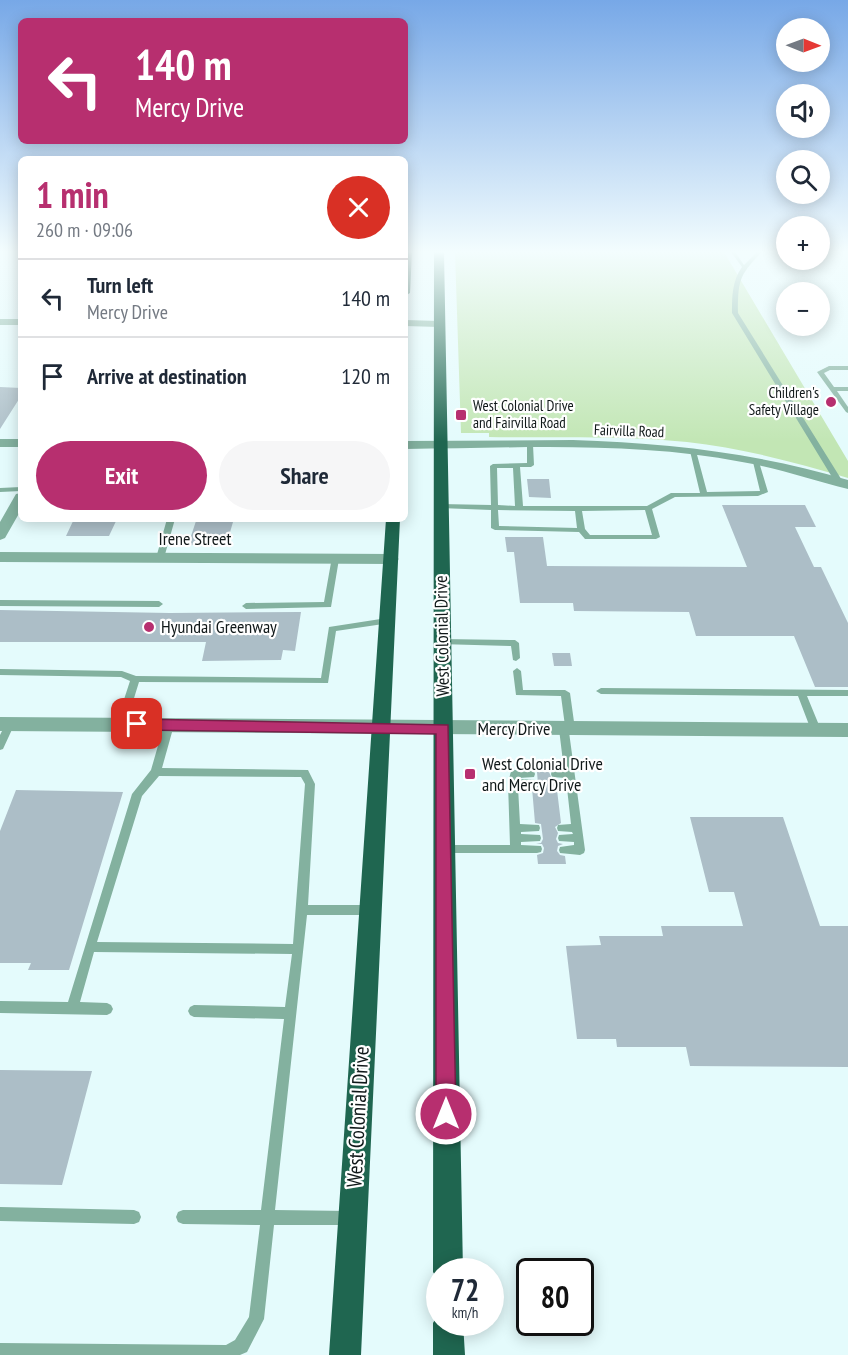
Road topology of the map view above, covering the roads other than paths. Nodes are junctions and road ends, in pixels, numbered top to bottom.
1 (439, 315) edge
2 (736, 315) edge
3 (0, 322) edge
4 (18, 322) edge
5 (408, 323) edge
6 (439, 324) junction
7 (848, 368) edge
8 (833, 389) junction
9 (848, 389) edge
10 (848, 411) edge
11 (0, 442) edge
12 (18, 443) edge
13 (408, 445) edge
14 (440, 445) junction
15 (530, 445) junction
16 (693, 451) junction
17 (756, 462) junction
18 (516, 465) junction
19 (844, 484) edge
20 (18, 489) edge
21 (0, 490) edge
22 (704, 494) junction
23 (18, 501) edge
24 (440, 506) junction
25 (494, 507) junction
26 (519, 508) junction
27 (648, 508) junction
28 (578, 509) junction
29 (5, 518) edge
30 (170, 522) edge
31 (393, 522) edge
32 (581, 530) junction
33 (0, 535) edge
34 (0, 557) edge
35 (160, 558) junction
36 (335, 559) junction
37 (391, 559) junction
38 (0, 603) edge
39 (159, 604) dead end
40 (246, 606) dead end
41 (387, 621) junction
42 (442, 642) junction
43 (516, 658) dead end
44 (517, 670) dead end
45 (0, 672) edge
46 (135, 679) junction
47 (601, 691) dead end
48 (801, 693) junction
49 (848, 693) edge
50 (5, 723) edge
51 (121, 724) junction
52 (169, 725) junction
53 (381, 727) junction
54 (443, 728) junction
55 (567, 729) junction
56 (816, 730) junction
57 (848, 730) edge
58 (0, 746) edge
59 (156, 772) junction
60 (531, 779) dead end
61 (556, 779) dead end
62 (571, 779) junction
63 (515, 838) junction
64 (563, 839) dead end
65 (444, 849) junction
66 (302, 910) junction
67 (370, 910) junction
68 (90, 947) junction
69 (298, 949) junction
70 (0, 1006) edge
71 (72, 1008) junction
72 (107, 1009) dead end
73 (194, 1011) dead end
74 (291, 1013) junction
75 (0, 1214) edge
76 (134, 1217) dead end
77 (183, 1217) dead end
78 (268, 1218) junction
79 (353, 1218) junction
80 (448, 1258) edge
81 (448, 1336) edge
82 (0, 1351) edge
83 (345, 1355) edge
84 (448, 1355) edge

1 - 6 highway, West Colonial Drive
2 - 19 lane
3 - 4 street
5 - 6 street
6 - 14 highway, West Colonial Drive
7 - 8 lane
8 - 9 lane
8 - 10 lane
11 - 12 street
13 - 14 street, Fairvilla Road
14 - 15 street, Fairvilla Road
14 - 24 highway, West Colonial Drive
15 - 16 street, Fairvilla Road
15 - 18 lane
16 - 17 street, Fairvilla Road
16 - 22 lane
17 - 19 street, Fairvilla Road
17 - 22 lane
18 - 25 lane
18 - 26 lane
20 - 21 lane
22 - 27 lane
23 - 29 street
24 - 25 lane
24 - 42 highway, West Colonial Drive
25 - 26 lane
25 - 32 lane
26 - 28 lane
27 - 28 lane
27 - 32 lane
28 - 32 lane
29 - 33 street
30 - 35 lane
31 - 37 highway, West Colonial Drive
34 - 35 street, Irene Street
35 - 36 street, Irene Street
36 - 37 street, Irene Street
36 - 40 lane
37 - 41 highway, West Colonial Drive
38 - 39 lane
41 - 46 lane
41 - 53 highway, West Colonial Drive
42 - 43 lane
42 - 54 highway, West Colonial Drive
44 - 55 lane
45 - 46 lane
46 - 51 lane
47 - 48 lane
48 - 49 lane
48 - 56 lane
50 - 51 street, Mercy Drive
50 - 58 lane
51 - 52 street, Mercy Drive
52 - 53 street, Mercy Drive
52 - 59 lane
53 - 54 street, Mercy Drive
53 - 67 highway, West Colonial Drive
54 - 55 street, Mercy Drive
54 - 65 highway, West Colonial Drive
55 - 56 street, Mercy Drive
55 - 62 lane
56 - 57 street, Mercy Drive
59 - 66 lane
59 - 68 lane
60 - 63 lane
61 - 62 lane
62 - 64 lane
63 - 63 lane
63 - 65 lane
65 - 80 highway, West Colonial Drive
66 - 67 lane
66 - 69 lane
67 - 79 highway, West Colonial Drive
68 - 69 lane
68 - 71 lane
69 - 74 lane
70 - 71 lane
71 - 72 lane
73 - 74 lane
74 - 78 lane
75 - 76 lane
77 - 78 lane
78 - 79 lane
78 - 82 lane
79 - 83 highway, West Colonial Drive
81 - 84 highway

